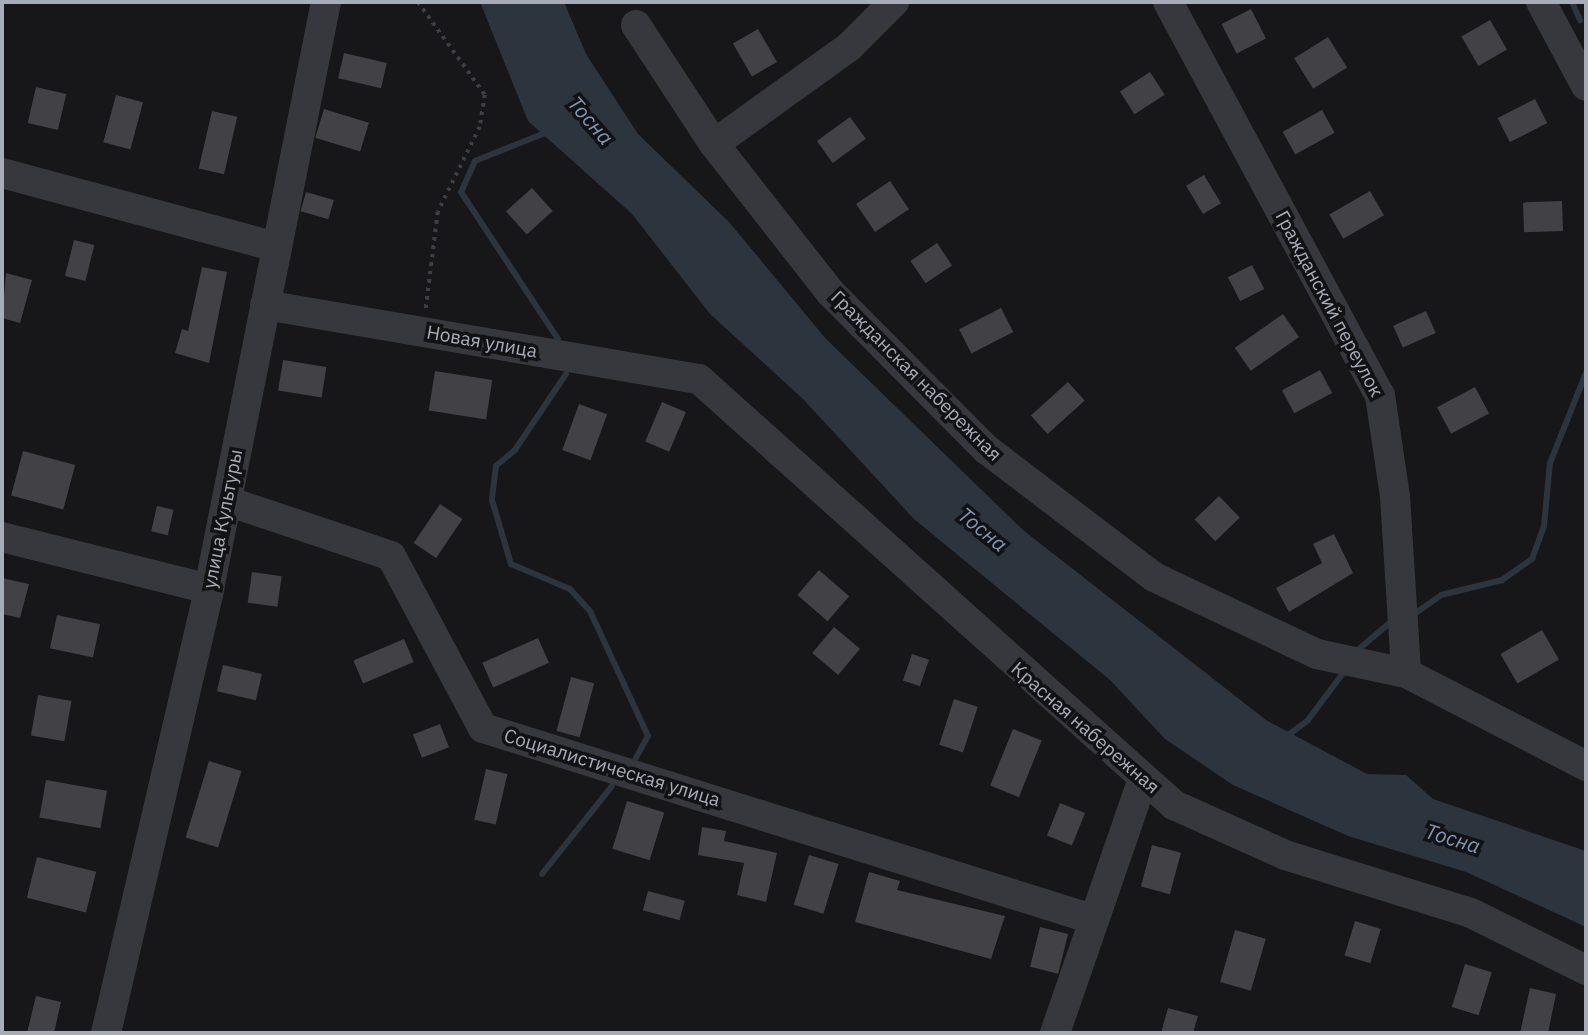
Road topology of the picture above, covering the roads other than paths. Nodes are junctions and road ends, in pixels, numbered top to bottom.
1 (326, 2) edge
2 (894, 2) edge
3 (1168, 2) edge
4 (1541, 2) edge
5 (636, 25) dead end
6 (1586, 86) edge
7 (714, 144) junction
8 (2, 173) edge
9 (277, 247) junction
10 (265, 306) junction
11 (699, 379) joint
12 (227, 501) junction
13 (2, 537) edge
14 (209, 589) junction
15 (1406, 673) junction
16 (1586, 766) edge
17 (1142, 782) junction
18 (1092, 919) junction
19 (1586, 970) edge
20 (106, 1033) edge
21 (1055, 1033) edge

1 - 9 street, улица Культуры
2 - 7 street
3 - 15 street, Гражданский переулок
4 - 6 street
5 - 7 street, Гражданская набережная
7 - 15 street, Гражданская набережная
8 - 9 street
9 - 10 street, улица Культуры
10 - 11 street, Новая улица
10 - 12 street, улица Культуры
11 - 17 street, Красная набережная
12 - 14 street, улица Культуры
12 - 18 street, Социалистическая улица
13 - 14 street
14 - 20 street, улица Культуры
15 - 16 street, Гражданская набережная
17 - 18 street
17 - 19 street, Красная набережная
18 - 21 street

